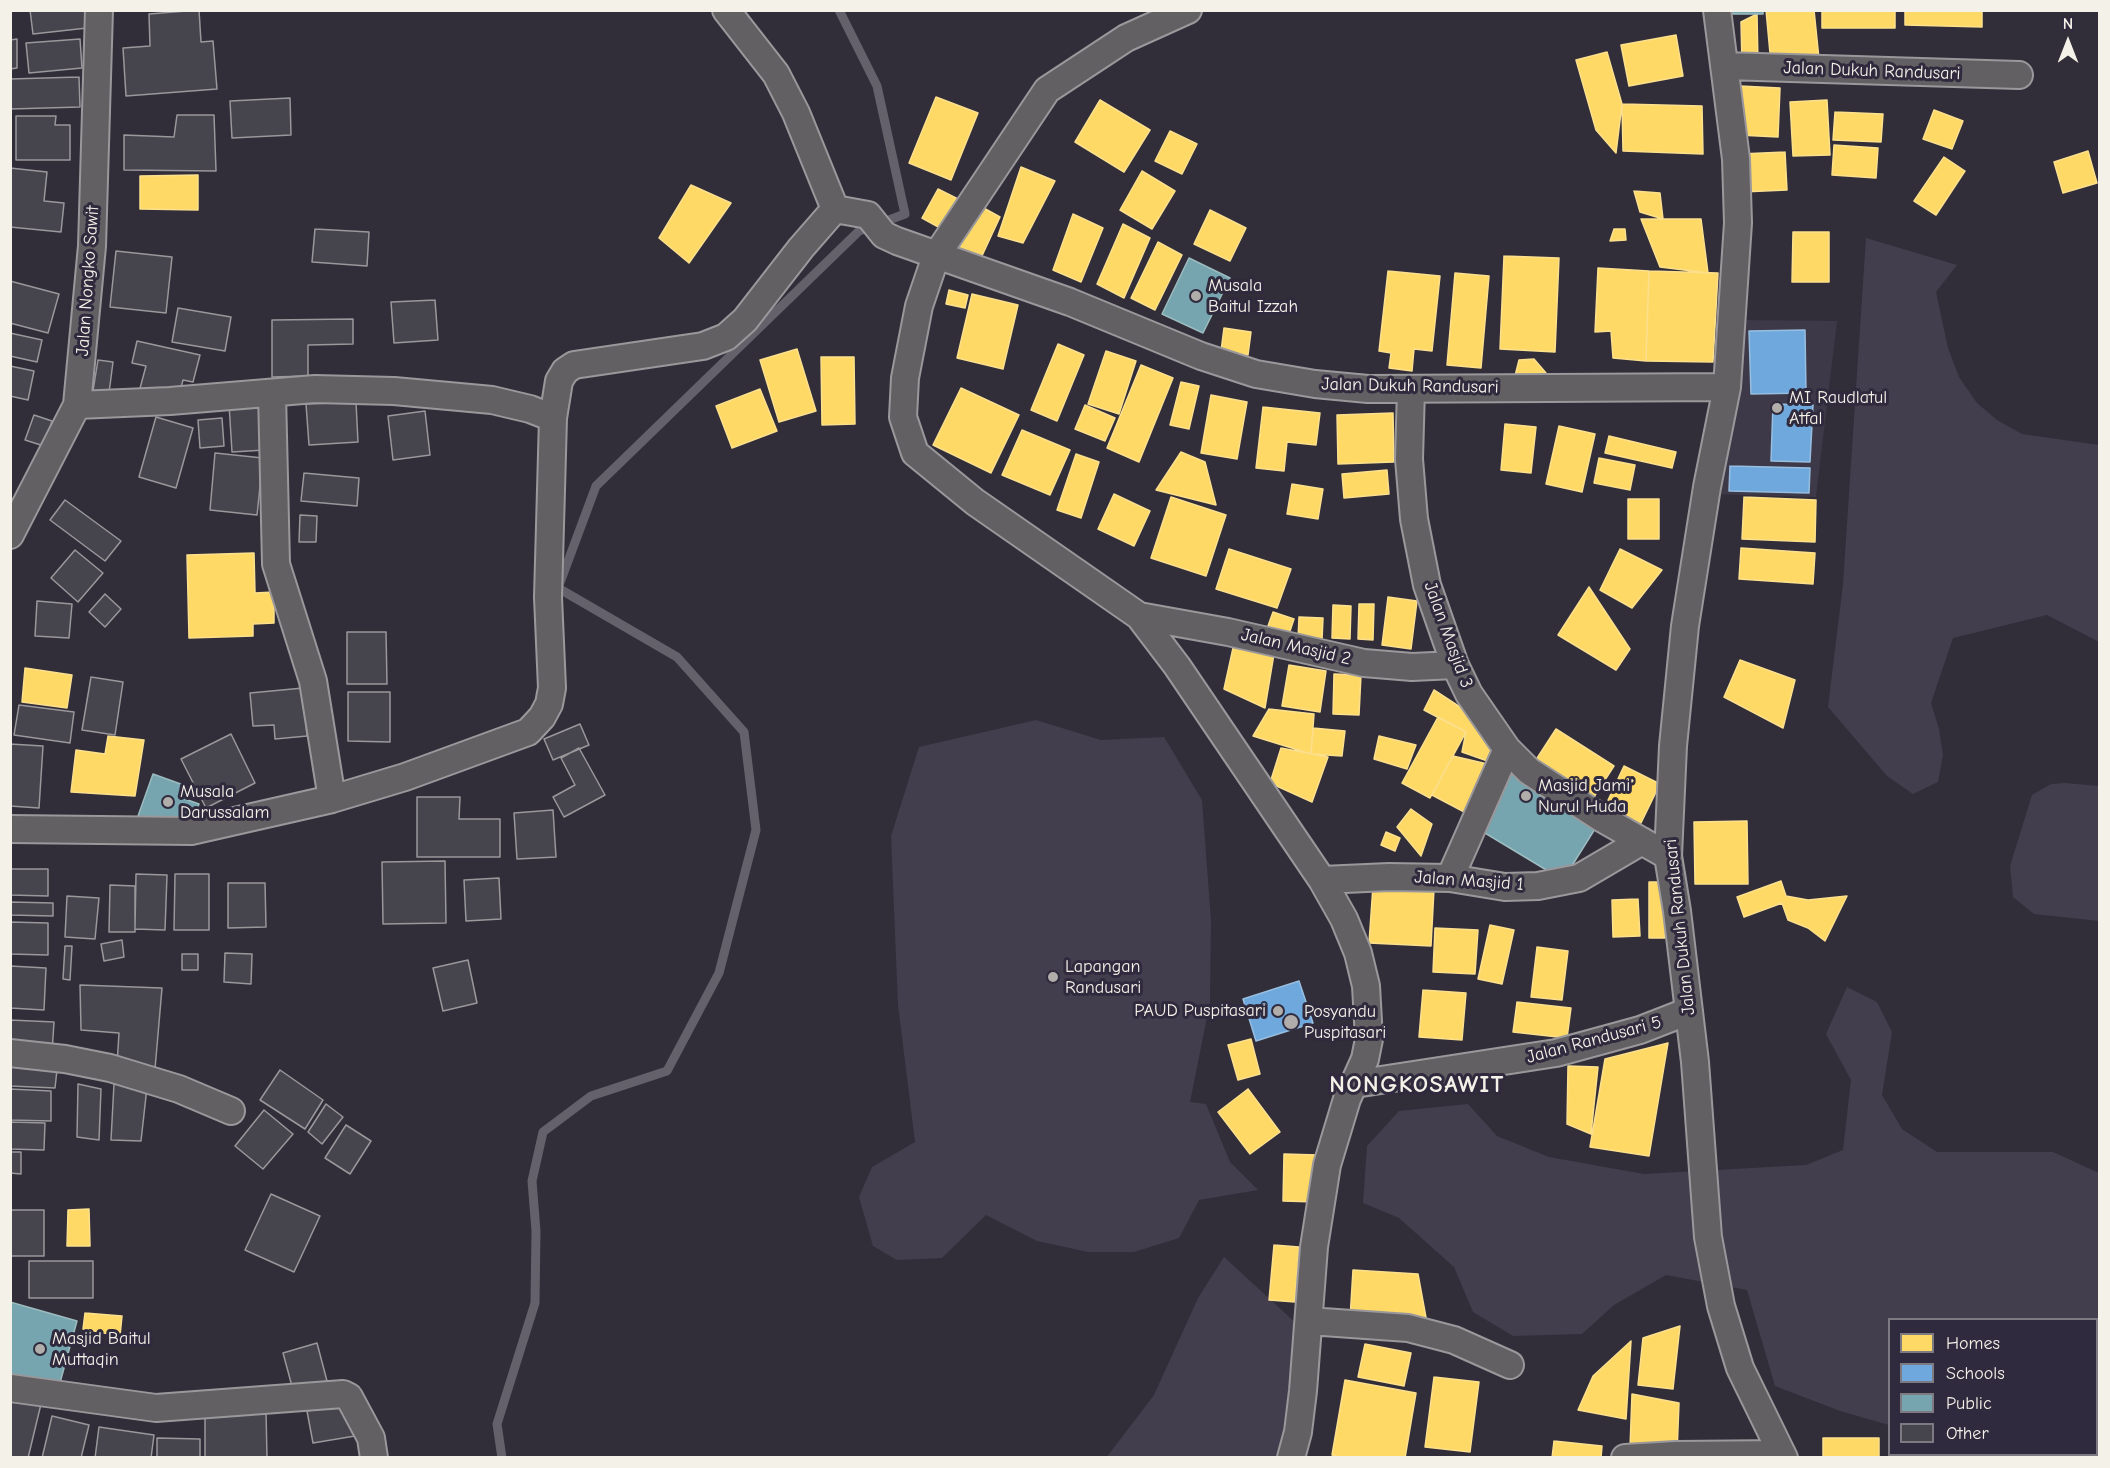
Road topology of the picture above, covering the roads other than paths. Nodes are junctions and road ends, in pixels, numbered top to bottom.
1 (99, 10) edge
2 (726, 10) edge
3 (1188, 10) edge
4 (1718, 10) edge
5 (1725, 66) junction
6 (2019, 75) dead end
7 (835, 209) junction
8 (936, 256) junction
9 (1727, 387) junction
10 (1412, 390) junction
11 (272, 393) junction
12 (77, 405) junction
13 (553, 418) junction
14 (10, 535) edge
15 (1139, 616) junction
16 (1455, 665) junction
17 (1507, 749) junction
18 (332, 800) junction
19 (10, 829) edge
20 (1642, 841) junction
21 (1668, 856) junction
22 (1450, 878) junction
23 (1322, 880) junction
24 (1689, 1011) junction
25 (10, 1053) edge
26 (1355, 1084) junction
27 (231, 1111) dead end
28 (1309, 1321) junction
29 (1510, 1365) dead end
30 (10, 1388) edge
31 (1783, 1456) edge
32 (374, 1458) edge
33 (1291, 1458) edge
34 (1625, 1458) edge

1 - 12 street, Jalan Nongko Sawit
2 - 7 street
3 - 8 street
4 - 5 street, Jalan Dukuh Randusari
5 - 6 street, Jalan Dukuh Randusari
5 - 9 street, Jalan Dukuh Randusari
7 - 8 street, Jalan Dukuh Randusari
7 - 13 street
8 - 10 street, Jalan Dukuh Randusari
8 - 15 street
9 - 10 street, Jalan Dukuh Randusari
9 - 21 street, Jalan Dukuh Randusari
10 - 16 street, Jalan Masjid 3
11 - 12 street
11 - 13 street
11 - 18 street
12 - 14 street, Jalan Nongko Sawit
13 - 18 street
15 - 16 street, Jalan Masjid 2
15 - 23 street
16 - 17 street, Jalan Masjid 3
17 - 20 street, Jalan Masjid 3
17 - 22 street
18 - 19 street
20 - 21 street, Jalan Masjid 3
20 - 22 street, Jalan Masjid 1
21 - 24 street, Jalan Dukuh Randusari
22 - 23 street, Jalan Masjid 1
23 - 26 street
24 - 26 street, Jalan Randusari 5
24 - 31 street, Jalan Dukuh Randusari
25 - 27 street
26 - 28 street
28 - 29 street
28 - 33 street
30 - 32 street
31 - 34 street

